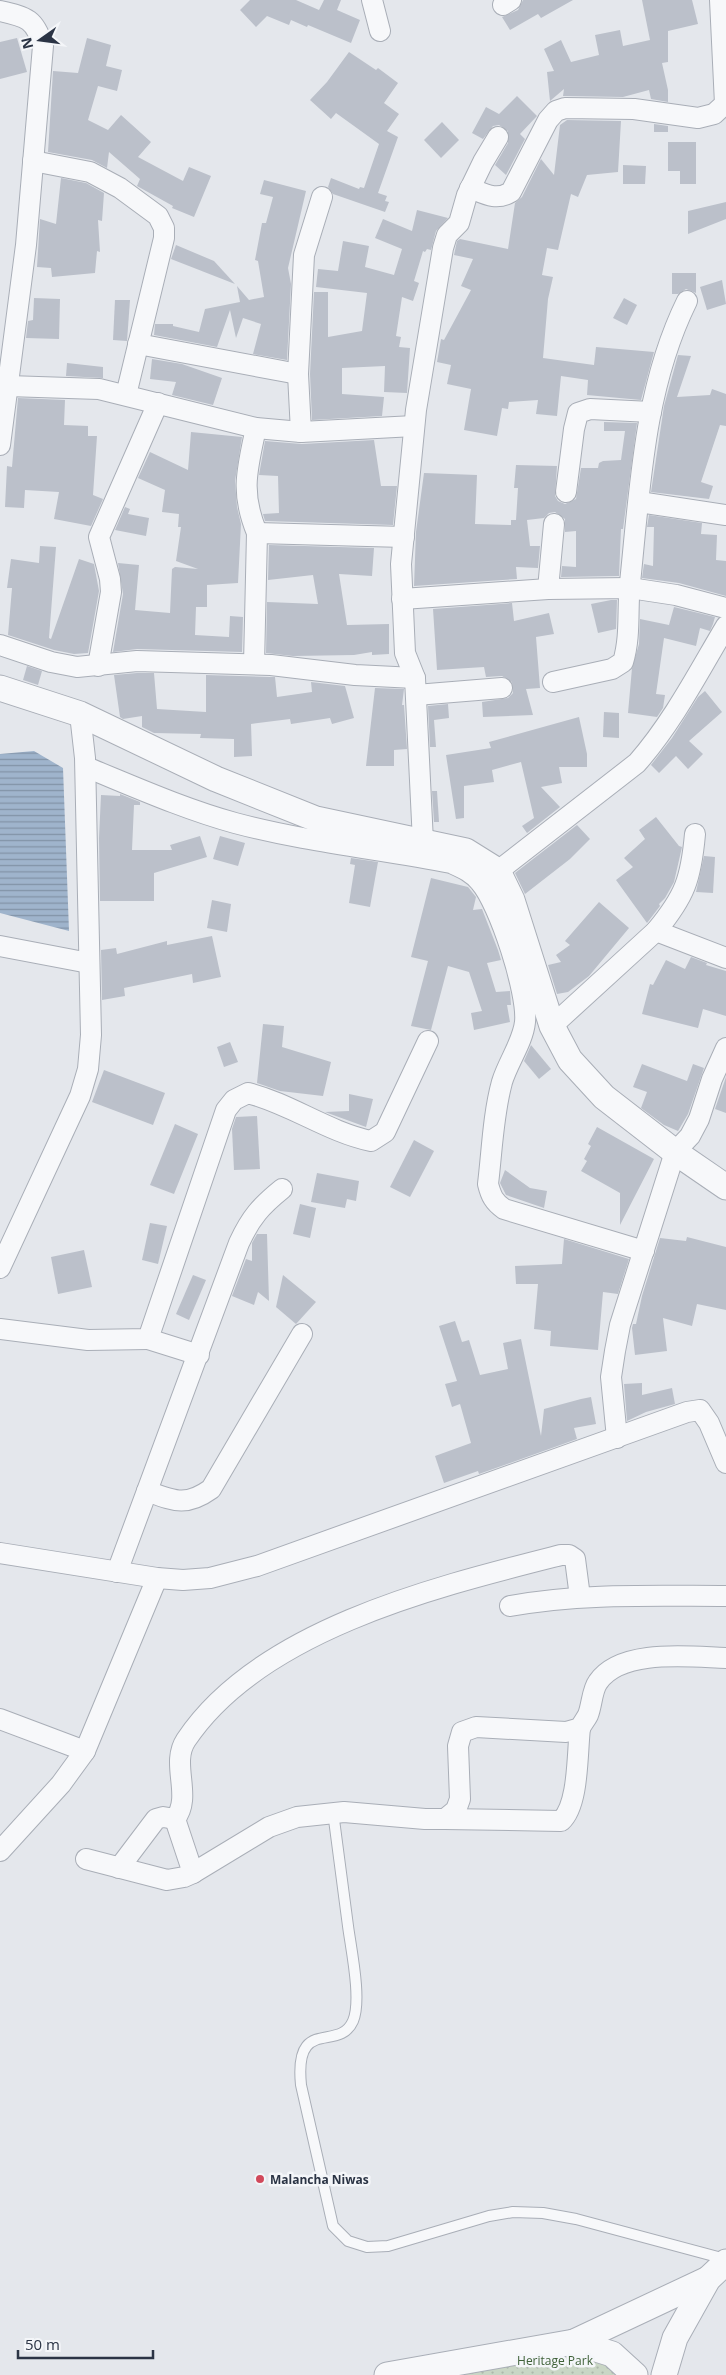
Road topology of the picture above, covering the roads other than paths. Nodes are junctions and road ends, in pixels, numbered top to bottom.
1 (372, 0) edge
2 (722, 2) edge
3 (0, 11) edge
4 (380, 32) dead end
5 (498, 137) dead end
6 (33, 160) junction
7 (470, 188) junction
8 (322, 197) dead end
9 (687, 301) dead end
10 (138, 344) junction
11 (298, 374) junction
12 (8, 386) junction
13 (126, 395) junction
14 (158, 403) junction
15 (651, 412) junction
16 (414, 426) junction
17 (256, 428) junction
18 (301, 432) junction
19 (0, 445) edge
20 (566, 492) dead end
21 (639, 502) junction
22 (726, 515) edge
23 (554, 524) dead end
24 (258, 533) junction
25 (404, 536) junction
26 (630, 588) junction
27 (548, 589) junction
28 (402, 599) junction
29 (726, 608) edge
30 (726, 626) edge
31 (0, 644) edge
32 (254, 664) junction
33 (98, 666) junction
34 (553, 682) dead end
35 (416, 686) junction
36 (0, 688) edge
37 (502, 688) dead end
38 (80, 714) junction
39 (86, 767) junction
40 (695, 834) dead end
41 (423, 842) junction
42 (498, 871) junction
43 (656, 931) junction
44 (0, 946) edge
45 (726, 958) edge
46 (89, 963) junction
47 (552, 1026) junction
48 (428, 1040) dead end
49 (724, 1056) edge
50 (675, 1152) junction
51 (726, 1187) edge
52 (282, 1189) dead end
53 (7, 1233) edge
54 (644, 1251) junction
55 (0, 1268) edge
56 (0, 1329) edge
57 (302, 1334) dead end
58 (148, 1339) junction
59 (199, 1355) junction
60 (617, 1438) junction
61 (726, 1463) edge
62 (147, 1491) junction
63 (0, 1553) edge
64 (117, 1572) junction
65 (157, 1578) junction
66 (726, 1596) edge
67 (580, 1597) junction
68 (510, 1606) dead end
69 (726, 1658) edge
70 (0, 1719) edge
71 (580, 1728) junction
72 (85, 1751) junction
73 (333, 1812) junction
74 (445, 1818) junction
75 (175, 1819) junction
76 (0, 1851) edge
77 (86, 1859) dead end
78 (119, 1868) junction
79 (193, 1873) junction
80 (726, 2261) edge
81 (708, 2279) junction
82 (574, 2342) junction
83 (387, 2375) edge
84 (636, 2375) edge
85 (664, 2375) edge

1 - 4 street
2 - 7 street
3 - 6 street
5 - 7 street
6 - 10 street
6 - 12 street
7 - 16 street
8 - 11 street
9 - 15 street
10 - 11 street
10 - 13 street
11 - 18 street
12 - 13 street
12 - 19 street
13 - 14 street
14 - 17 street
14 - 33 street
15 - 20 street
15 - 21 street
16 - 18 street
16 - 25 street
17 - 18 street
17 - 24 street
21 - 22 street
21 - 26 street
23 - 27 street
24 - 25 street
24 - 32 street
25 - 28 street
26 - 27 street
26 - 29 street
26 - 34 street
27 - 28 street
28 - 35 street
30 - 42 street
31 - 33 street
32 - 33 street
32 - 35 street
35 - 37 street
35 - 41 street
36 - 38 street
38 - 39 street
38 - 41 street
39 - 46 street
39 - 54 street
40 - 43 street
41 - 42 street
42 - 47 street
43 - 45 street
43 - 47 street
44 - 46 street
46 - 53 street
47 - 50 street
48 - 58 street
49 - 50 street
50 - 51 street
50 - 54 street
52 - 59 street
53 - 55 street
54 - 60 street
56 - 58 street
57 - 62 street
58 - 59 street
59 - 62 street
60 - 61 street
60 - 65 street
62 - 64 street
63 - 64 street
64 - 65 street
65 - 72 street
66 - 67 street
67 - 68 street
67 - 75 street
69 - 71 street
70 - 72 street
71 - 74 street
71 - 74 street
72 - 76 street
73 - 74 street
73 - 79 street
73 - 80 lane
75 - 78 street
75 - 79 street
77 - 78 street
78 - 79 street
80 - 81 street
81 - 82 street
81 - 85 street
82 - 83 street
82 - 84 street

